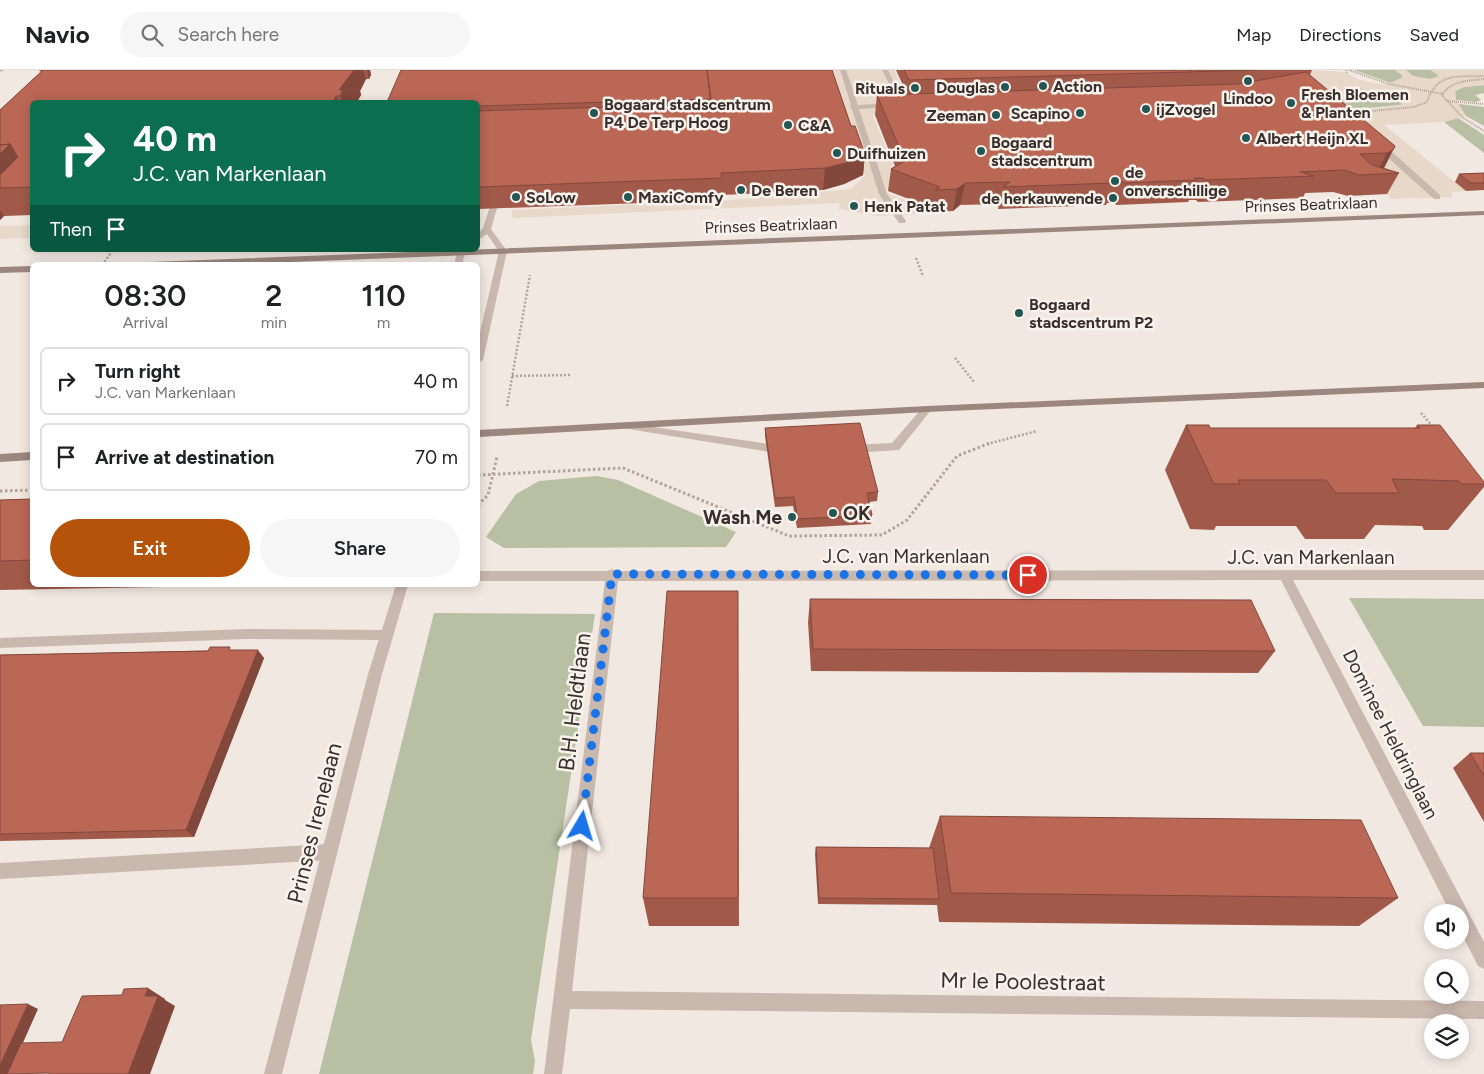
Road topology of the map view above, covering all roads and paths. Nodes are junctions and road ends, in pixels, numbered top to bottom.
1 (842, 70) edge
2 (885, 70) edge
3 (1346, 70) edge
4 (1349, 70) edge
5 (1347, 74) dead end
6 (1484, 78) edge
7 (1431, 92) junction
8 (1442, 94) junction
9 (1445, 101) junction
10 (1484, 104) edge
11 (903, 105) junction
12 (913, 105) edge
13 (854, 107) junction
14 (1344, 114) joint
15 (1484, 131) edge
16 (1437, 197) dead end
17 (493, 208) edge
18 (1484, 213) edge
19 (902, 221) dead end
20 (488, 228) junction
21 (480, 236) edge
22 (535, 250) junction
23 (503, 251) junction
24 (463, 252) edge
25 (480, 252) edge
26 (221, 262) edge
27 (30, 269) edge
28 (0, 270) edge
29 (480, 351) edge
30 (570, 375) dead end
31 (512, 376) junction
32 (1484, 385) edge
33 (927, 409) junction
34 (1421, 413) dead end
35 (626, 426) junction
36 (502, 433) junction
37 (480, 434) edge
38 (1438, 434) edge
39 (1000, 439) dead end
40 (794, 450) edge
41 (838, 450) edge
42 (30, 456) edge
43 (0, 458) edge
44 (480, 474) edge
45 (494, 474) junction
46 (30, 490) edge
47 (0, 491) edge
48 (480, 504) edge
49 (612, 574) junction
50 (1484, 575) edge
51 (480, 576) edge
52 (1285, 576) junction
53 (401, 587) edge
54 (386, 635) junction
55 (0, 643) edge
56 (329, 852) junction
57 (0, 872) edge
58 (1455, 904) edge
59 (1469, 931) edge
60 (1484, 960) edge
61 (562, 1000) junction
62 (1484, 1010) edge
63 (273, 1074) edge
64 (553, 1074) edge

1 - 13 street
2 - 11 street
3 - 5 path
4 - 7 path
6 - 7 path
6 - 8 path
7 - 8 path
7 - 14 path
8 - 9 path
9 - 10 path
9 - 15 path
11 - 12 street
11 - 13 street
13 - 19 street
14 - 16 street
17 - 20 street
18 - 22 main road, Prinses Beatrixlaan
20 - 21 street
20 - 23 street
22 - 23 main road, Prinses Beatrixlaan
22 - 31 path
23 - 25 main road, Prinses Beatrixlaan
23 - 29 street
24 - 26 main road, Prinses Beatrixlaan
27 - 28 main road
30 - 31 path
31 - 36 path
32 - 33 main road
33 - 35 main road
33 - 41 street
34 - 38 path
35 - 36 main road
35 - 40 street
36 - 37 main road
36 - 45 path
39 - 45 path
42 - 43 main road
44 - 45 path
45 - 48 path
46 - 47 path
49 - 51 street, J.C. van Markenlaan
49 - 52 street, J.C. van Markenlaan
49 - 61 street, B.H. Heldtlaan
50 - 52 street, J.C. van Markenlaan
52 - 58 street, Dominee Heldringlaan
53 - 54 street, Prinses Irenelaan
54 - 55 street
54 - 56 street, Prinses Irenelaan
56 - 57 street
56 - 63 street, Prinses Irenelaan
59 - 60 street, Dominee Heldringlaan
61 - 62 street, Mr le Poolestraat
61 - 64 street, B.H. Heldtlaan

